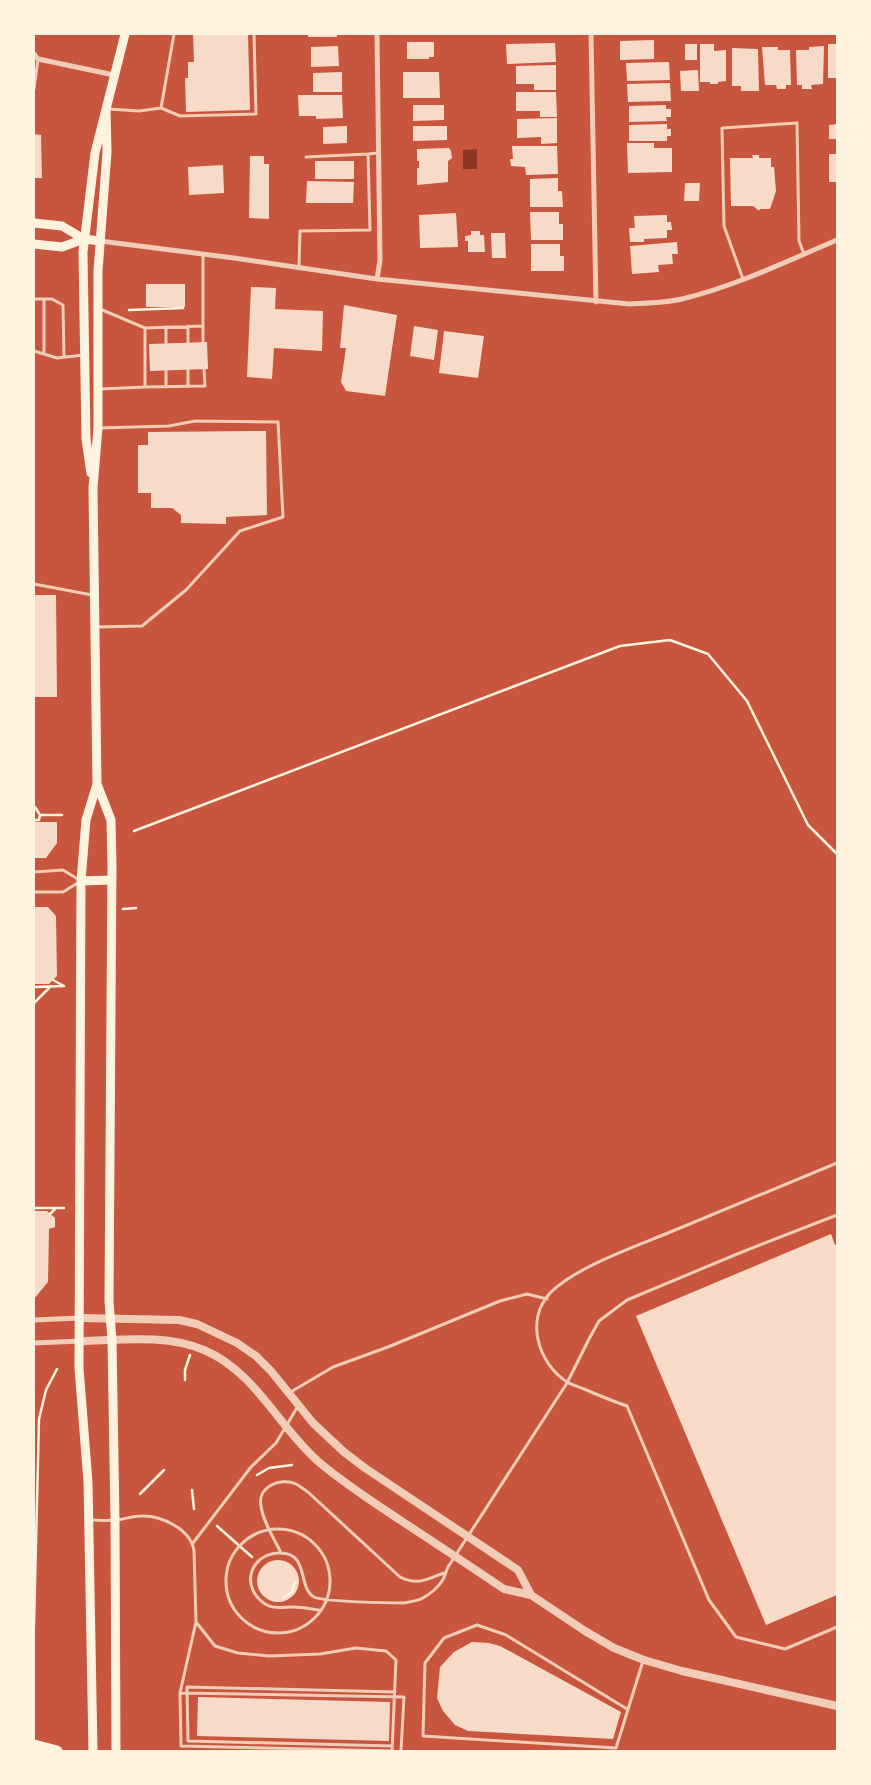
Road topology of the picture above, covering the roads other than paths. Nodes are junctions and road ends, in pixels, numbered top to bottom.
1 (125, 34) edge
2 (174, 34) edge
3 (254, 34) edge
4 (377, 34) edge
5 (591, 34) edge
6 (34, 54) edge
7 (38, 59) junction
8 (114, 75) junction
9 (34, 89) edge
10 (161, 108) junction
11 (106, 109) junction
12 (378, 153) junction
13 (368, 154) junction
14 (306, 157) dead end
15 (370, 206) junction
16 (379, 206) junction
17 (34, 223) edge
18 (84, 239) junction
19 (837, 240) edge
20 (100, 241) junction
21 (34, 244) edge
22 (202, 254) junction
23 (804, 254) junction
24 (299, 267) junction
25 (377, 279) junction
26 (743, 279) junction
27 (34, 299) edge
28 (44, 300) junction
29 (596, 302) junction
30 (99, 309) junction
31 (188, 326) junction
32 (203, 326) junction
33 (166, 327) junction
34 (145, 328) junction
35 (188, 342) dead end
36 (203, 342) dead end
37 (166, 343) dead end
38 (34, 351) edge
39 (44, 354) junction
40 (85, 355) junction
41 (64, 357) junction
42 (204, 369) dead end
43 (166, 370) dead end
44 (188, 370) dead end
45 (166, 386) junction
46 (188, 386) junction
47 (146, 387) junction
48 (99, 389) junction
49 (98, 428) junction
50 (93, 488) junction
51 (34, 584) edge
52 (94, 595) junction
53 (94, 626) junction
54 (97, 784) junction
55 (34, 872) edge
56 (112, 880) junction
57 (82, 881) junction
58 (34, 892) edge
59 (837, 1163) edge
60 (837, 1215) edge
61 (547, 1299) junction
62 (111, 1317) junction
63 (81, 1318) junction
64 (34, 1320) edge
65 (112, 1340) junction
66 (81, 1341) junction
67 (34, 1343) edge
68 (567, 1383) junction
69 (288, 1393) junction
70 (298, 1406) junction
71 (286, 1426) junction
72 (89, 1520) junction
73 (115, 1520) junction
74 (270, 1529) junction
75 (468, 1537) junction
76 (193, 1543) junction
77 (281, 1553) junction
78 (456, 1557) junction
79 (445, 1573) junction
80 (531, 1595) junction
81 (327, 1600) junction
82 (319, 1610) junction
83 (196, 1622) junction
84 (837, 1626) edge
85 (644, 1660) junction
86 (394, 1692) junction
87 (180, 1693) junction
88 (837, 1706) edge
89 (627, 1709) junction
90 (34, 1745) edge
91 (392, 1746) junction
92 (55, 1751) edge
93 (94, 1751) edge
94 (116, 1751) edge
95 (393, 1751) edge
96 (402, 1751) edge

1 - 8 main road
2 - 10 lane
3 - 10 lane
4 - 12 street
5 - 29 street
6 - 7 street
7 - 8 street
7 - 9 lane
8 - 11 main road
10 - 11 lane
11 - 18 main road
11 - 20 main road
12 - 13 lane
12 - 16 street
13 - 14 lane
13 - 15 lane
15 - 16 lane
15 - 24 lane
16 - 25 street
17 - 18 main road
18 - 20 main road
18 - 21 main road
18 - 40 main road
19 - 23 street
20 - 22 street
20 - 30 main road
22 - 24 street
22 - 32 lane
23 - 26 street
23 - 26 lane
24 - 25 street
25 - 29 street
26 - 29 street
27 - 28 lane
28 - 39 lane
28 - 41 lane
30 - 34 lane
30 - 48 main road
31 - 32 lane
31 - 33 lane
31 - 35 lane
32 - 36 lane
33 - 34 lane
33 - 37 lane
34 - 47 lane
38 - 39 lane
39 - 41 lane
40 - 41 lane
40 - 50 main road
42 - 46 lane
43 - 45 lane
44 - 46 lane
45 - 46 lane
45 - 47 lane
47 - 48 lane
48 - 49 main road
49 - 50 main road
49 - 53 lane
50 - 52 main road
51 - 52 lane
52 - 53 main road
53 - 54 main road
54 - 56 main road
54 - 57 main road
55 - 57 lane
56 - 57 main road
56 - 62 main road
57 - 58 lane
57 - 63 main road
59 - 61 lane
60 - 68 lane
61 - 68 lane
61 - 69 lane
62 - 63 street
62 - 65 main road
62 - 69 street
63 - 64 street
63 - 66 main road
65 - 66 street
65 - 71 street
65 - 73 main road
66 - 67 street
66 - 72 main road
68 - 75 lane
68 - 84 lane
69 - 70 street
70 - 71 lane
70 - 75 street
71 - 76 lane
71 - 78 street
72 - 73 lane
72 - 93 main road
73 - 76 lane
73 - 94 main road
74 - 77 lane
74 - 79 lane
74 - 81 lane
74 - 82 lane
75 - 78 lane
75 - 80 street
76 - 83 lane
77 - 81 lane
77 - 82 lane
78 - 79 lane
78 - 80 street
79 - 81 lane
80 - 85 street
81 - 82 lane
83 - 86 lane
83 - 87 lane
85 - 88 street
85 - 89 lane
86 - 91 lane
86 - 91 lane
87 - 95 lane
87 - 96 lane
89 - 89 lane
90 - 92 highway
91 - 95 lane

